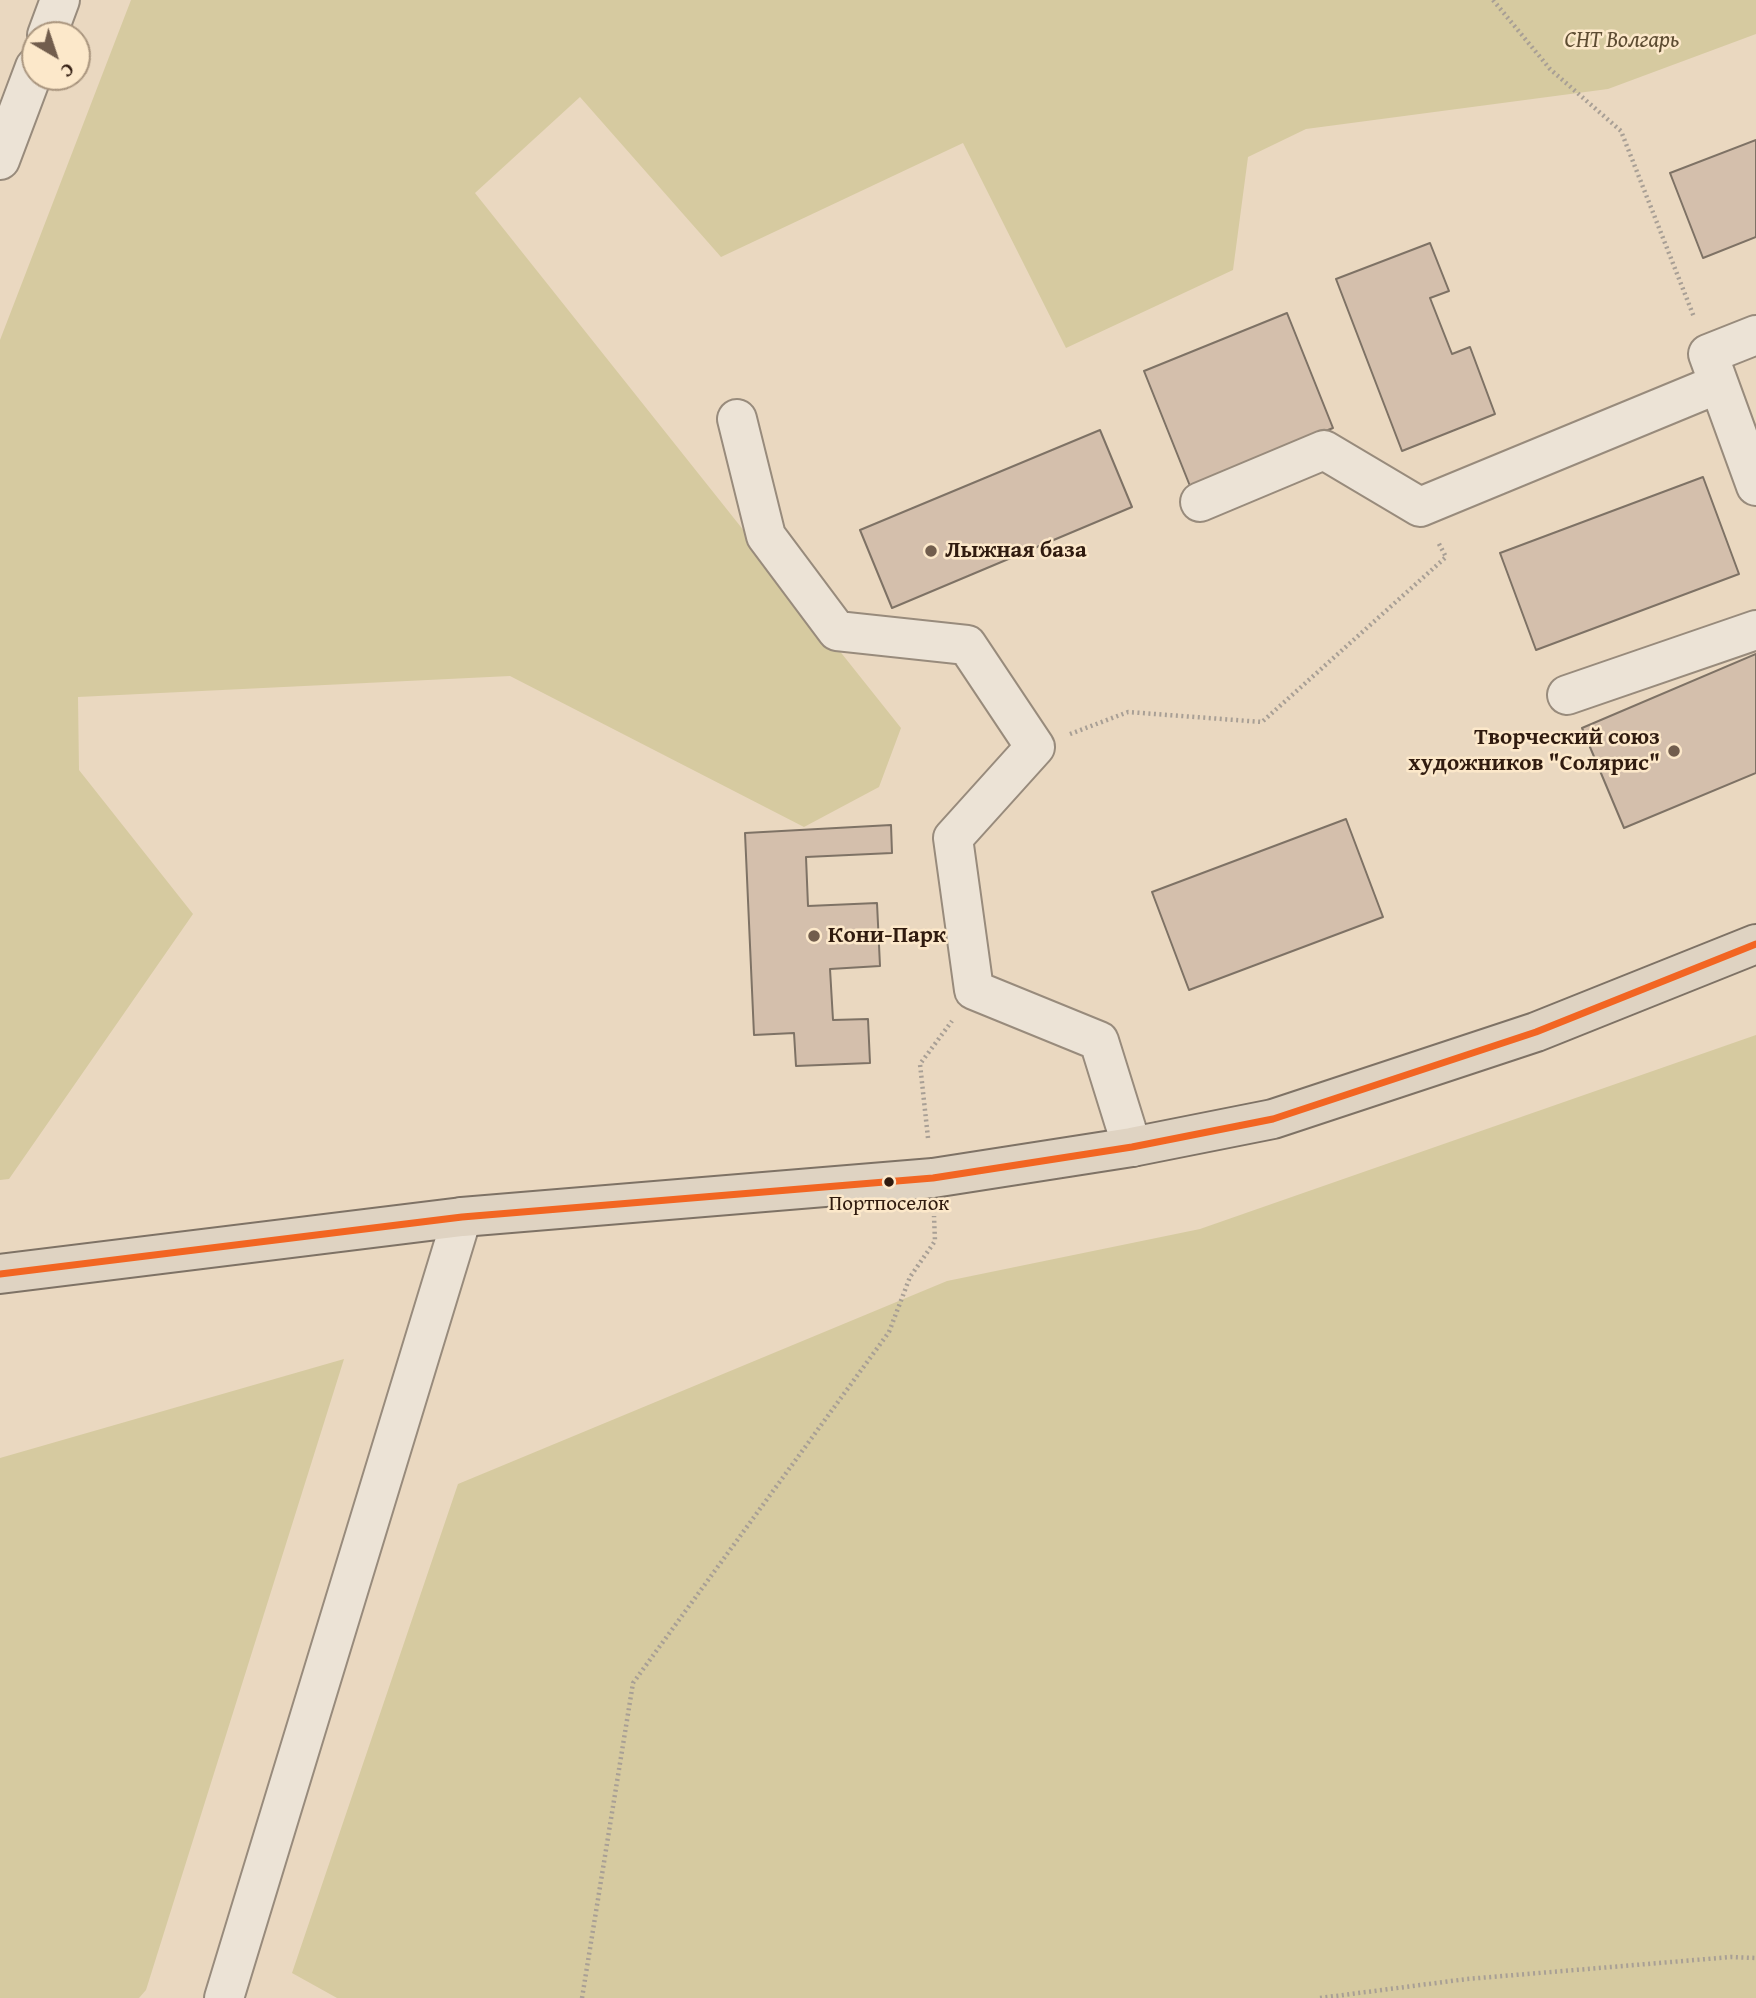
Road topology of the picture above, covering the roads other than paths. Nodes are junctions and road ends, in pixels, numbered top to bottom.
1 (60, 0) edge
2 (52, 21) edge
3 (26, 91) edge
4 (0, 160) edge
5 (1756, 335) edge
6 (1713, 369) junction
7 (737, 419) dead end
8 (1756, 486) edge
9 (1200, 502) dead end
10 (1756, 630) edge
11 (1567, 695) dead end
12 (1755, 947) edge
13 (1132, 1147) junction
14 (462, 1217) junction
15 (0, 1274) edge
16 (224, 1998) edge

1 - 2 street
3 - 4 street
5 - 6 street
6 - 8 street
6 - 9 street
7 - 13 street
10 - 11 street
12 - 13 main road
13 - 14 main road
14 - 15 main road
14 - 16 street

